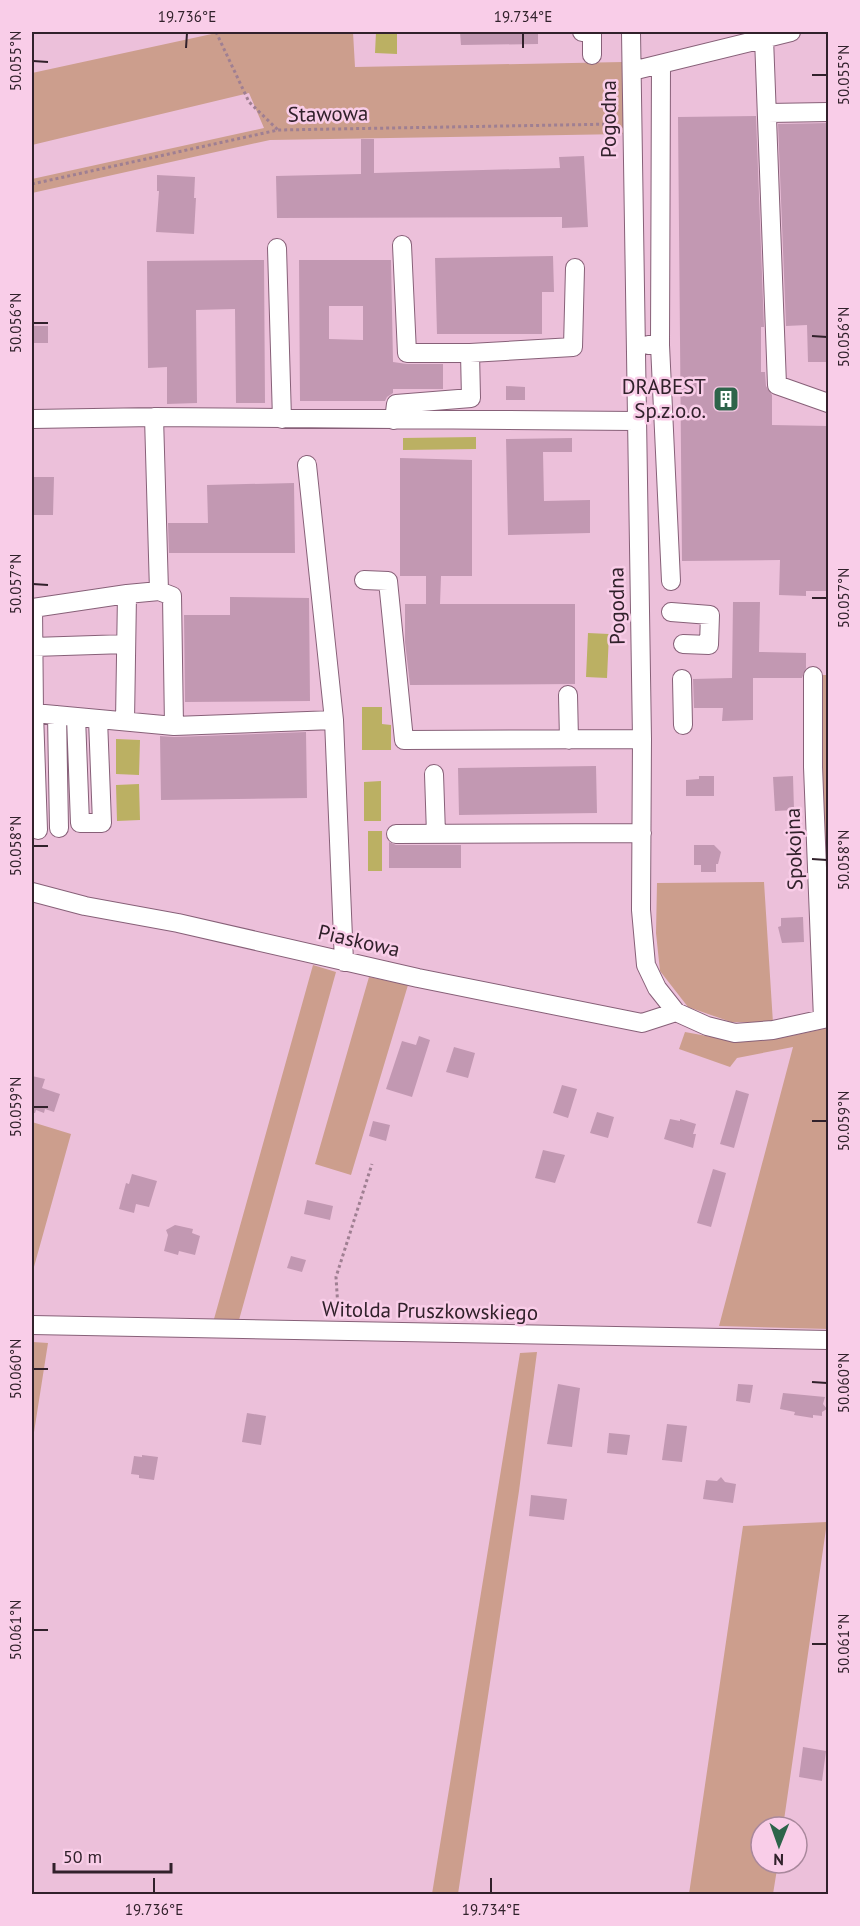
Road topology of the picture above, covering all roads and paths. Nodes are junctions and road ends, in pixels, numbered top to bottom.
1 (216, 32) edge
2 (582, 32) edge
3 (631, 32) edge
4 (791, 32) edge
5 (764, 38) junction
6 (592, 55) dead end
7 (661, 64) junction
8 (632, 71) junction
9 (768, 112) junction
10 (828, 112) edge
11 (631, 123) junction
12 (278, 130) junction
13 (32, 184) edge
14 (402, 245) dead end
15 (277, 248) dead end
16 (575, 268) dead end
17 (635, 345) junction
18 (660, 345) junction
19 (470, 353) junction
20 (828, 403) edge
21 (154, 417) junction
22 (32, 419) edge
23 (282, 419) junction
24 (394, 420) junction
25 (636, 421) junction
26 (307, 465) dead end
27 (364, 580) dead end
28 (671, 581) dead end
29 (159, 591) junction
30 (127, 594) junction
31 (32, 608) edge
32 (671, 612) dead end
33 (126, 644) junction
34 (683, 645) dead end
35 (33, 647) junction
36 (813, 676) dead end
37 (682, 679) dead end
38 (568, 695) dead end
39 (34, 713) junction
40 (57, 715) junction
41 (76, 717) junction
42 (98, 719) junction
43 (334, 720) junction
44 (125, 721) junction
45 (683, 725) dead end
46 (174, 726) junction
47 (642, 739) junction
48 (569, 740) junction
49 (434, 774) dead end
50 (59, 828) dead end
51 (38, 830) dead end
52 (642, 833) junction
53 (396, 834) dead end
54 (436, 834) junction
55 (32, 892) edge
56 (344, 962) junction
57 (676, 1012) junction
58 (826, 1019) edge
59 (372, 1164) dead end
60 (32, 1325) edge
61 (332, 1332) junction
62 (828, 1340) edge

1 - 12 path
2 - 6 street
3 - 8 street, Pogodna
4 - 5 street
5 - 7 street
5 - 9 street
7 - 8 street
7 - 18 street
8 - 11 street, Pogodna
9 - 10 street
9 - 20 street
11 - 12 path, Stawowa
11 - 17 street, Pogodna
12 - 13 path, Stawowa
14 - 19 street
15 - 23 street
16 - 19 street
17 - 18 street
17 - 25 street, Pogodna
18 - 28 street
19 - 24 street
21 - 22 street
21 - 23 street
21 - 29 street
23 - 24 street
24 - 25 street
25 - 47 street, Pogodna
26 - 43 street
27 - 48 street
29 - 30 street
29 - 46 street
30 - 31 street
30 - 33 street
31 - 35 street
32 - 34 street
33 - 35 street
33 - 44 street
35 - 39 street
36 - 58 street, Spokojna
37 - 45 street
38 - 48 street
39 - 40 street
39 - 51 street
40 - 41 street
40 - 50 street
41 - 42 street
41 - 42 street
42 - 44 street
43 - 46 street
43 - 56 street
44 - 46 street
47 - 48 street
47 - 52 street, Pogodna
49 - 54 street
52 - 54 street
52 - 57 street, Pogodna
53 - 54 street
55 - 56 street, Piaskowa
56 - 57 street, Piaskowa
57 - 58 street, Pogodna
59 - 61 path
60 - 61 street, Witolda Pruszkowskiego
61 - 62 street, Witolda Pruszkowskiego

